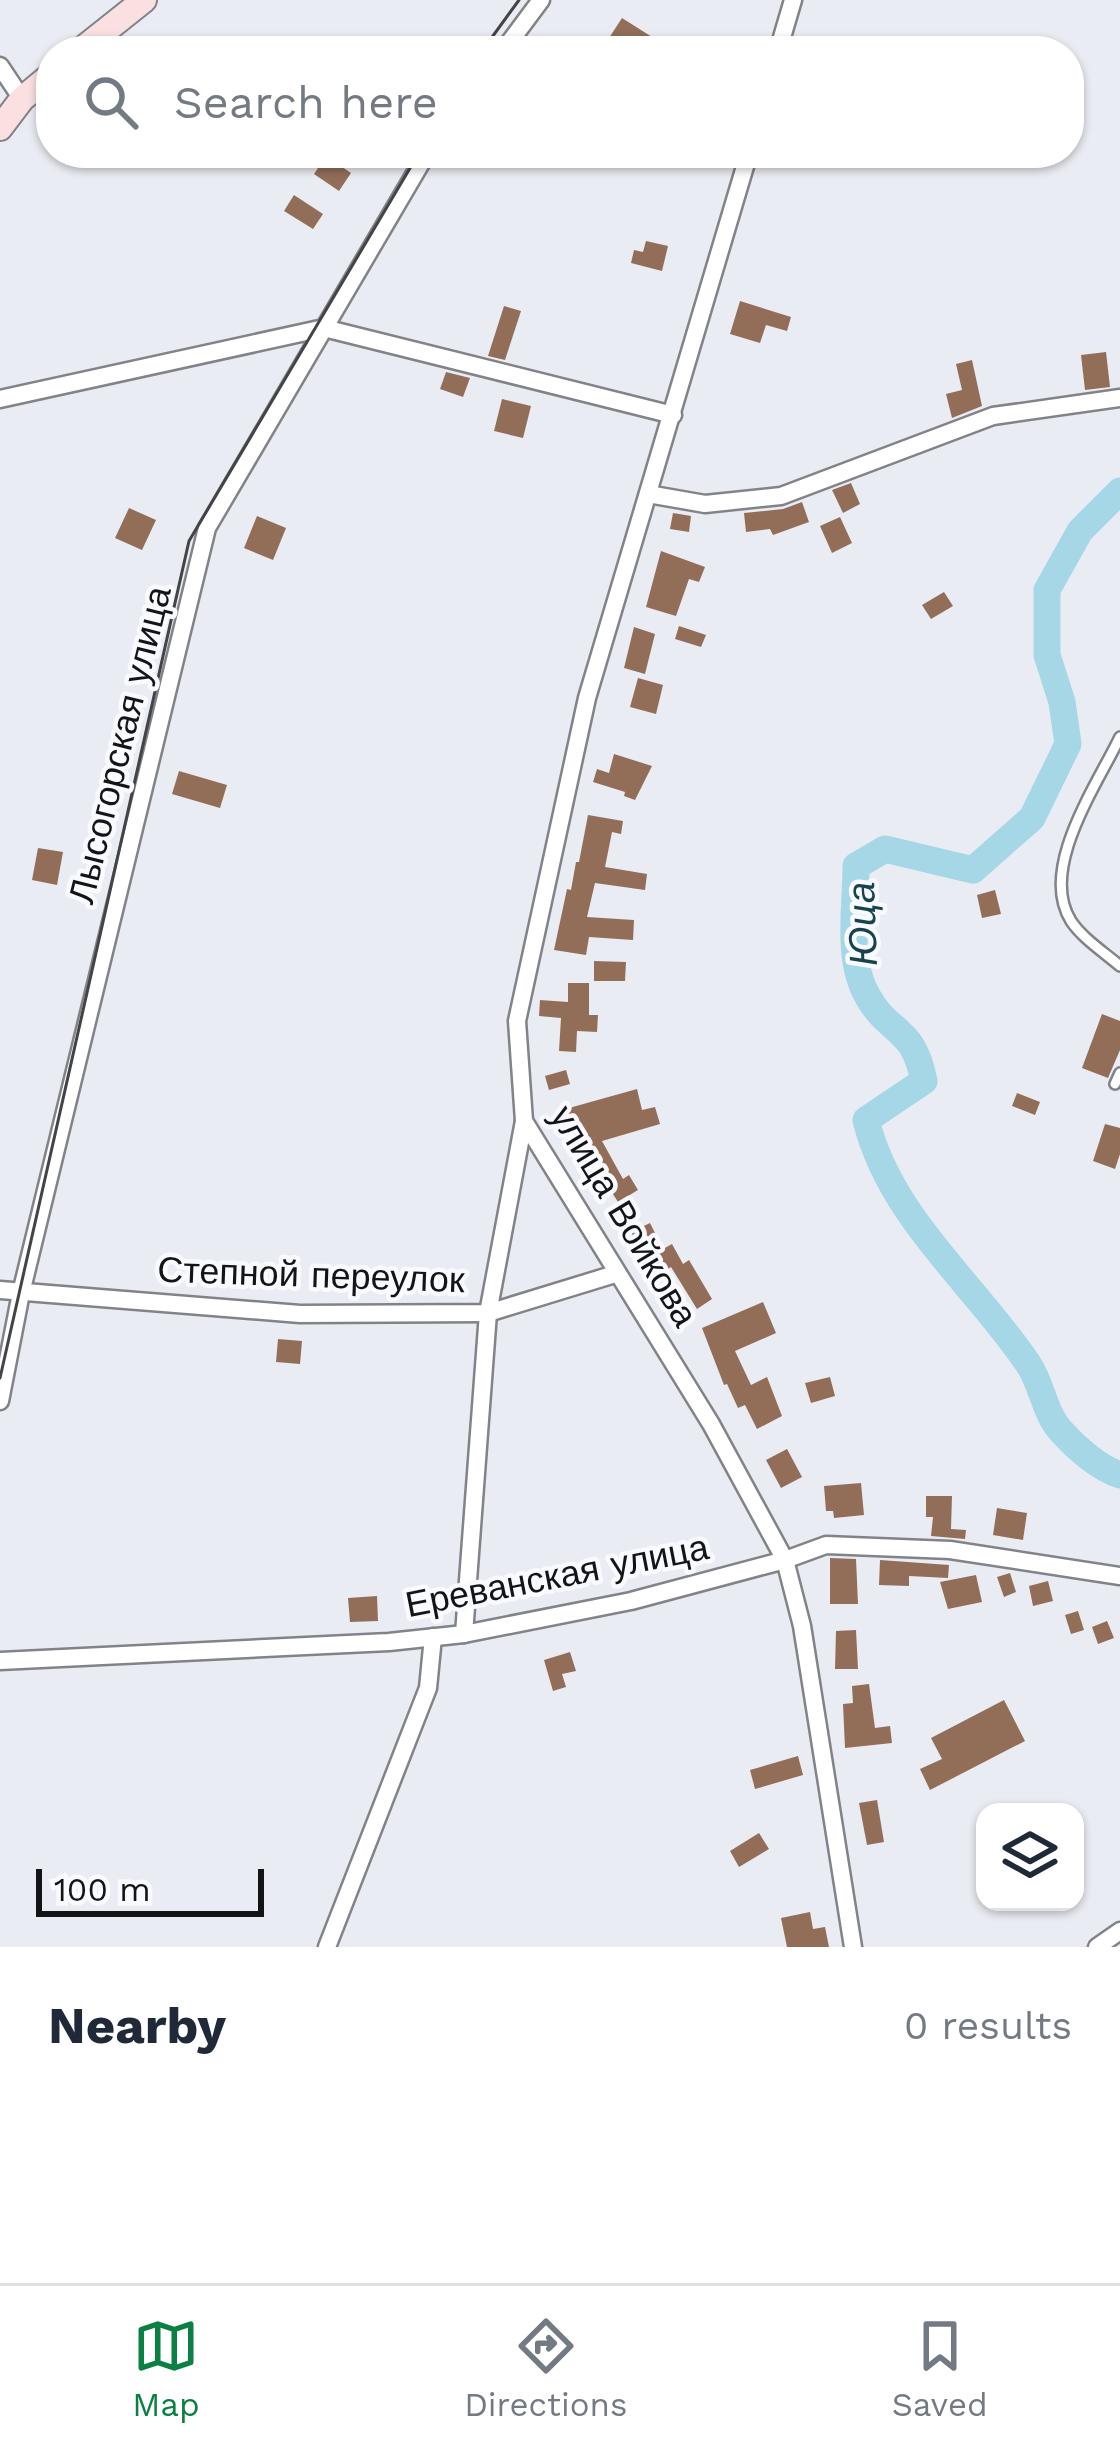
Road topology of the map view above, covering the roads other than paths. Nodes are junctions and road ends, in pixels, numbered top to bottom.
1 (144, 0) edge
2 (541, 0) edge
3 (793, 0) edge
4 (99, 36) edge
5 (513, 36) edge
6 (782, 36) edge
7 (0, 66) edge
8 (36, 87) edge
9 (22, 99) junction
10 (0, 113) edge
11 (0, 128) edge
12 (418, 168) edge
13 (745, 168) edge
14 (324, 328) junction
15 (1120, 398) edge
16 (0, 399) edge
17 (673, 415) junction
18 (648, 494) junction
19 (1120, 736) edge
20 (1120, 966) edge
21 (524, 1121) junction
22 (615, 1274) junction
23 (0, 1290) edge
24 (21, 1293) junction
25 (488, 1313) junction
26 (0, 1401) edge
27 (785, 1560) junction
28 (1120, 1576) edge
29 (464, 1634) junction
30 (433, 1637) junction
31 (0, 1660) edge
32 (1120, 1931) edge
33 (334, 1943) edge
34 (853, 1947) edge
35 (1097, 1947) edge

1 - 4 main road
2 - 5 street
3 - 6 street
7 - 9 street
8 - 9 main road
9 - 10 street
9 - 11 main road
12 - 14 street, Лысогорская улица
13 - 17 street, улица Войкова
14 - 16 street
14 - 17 street
14 - 24 street, Лысогорская улица
15 - 18 street
17 - 18 street, улица Войкова
18 - 21 street, улица Войкова
19 - 20 lane
21 - 22 street, улица Войкова
21 - 25 street
22 - 25 street, Степной переулок
22 - 27 street, улица Войкова
23 - 24 street, Степной переулок
24 - 25 street, Степной переулок
24 - 26 street, Лысогорская улица
25 - 29 street
27 - 28 street, Ереванская улица
27 - 29 street, Ереванская улица
27 - 34 street, улица Войкова
29 - 30 street, Ереванская улица
30 - 31 street, Ереванская улица
30 - 33 street
32 - 35 street

